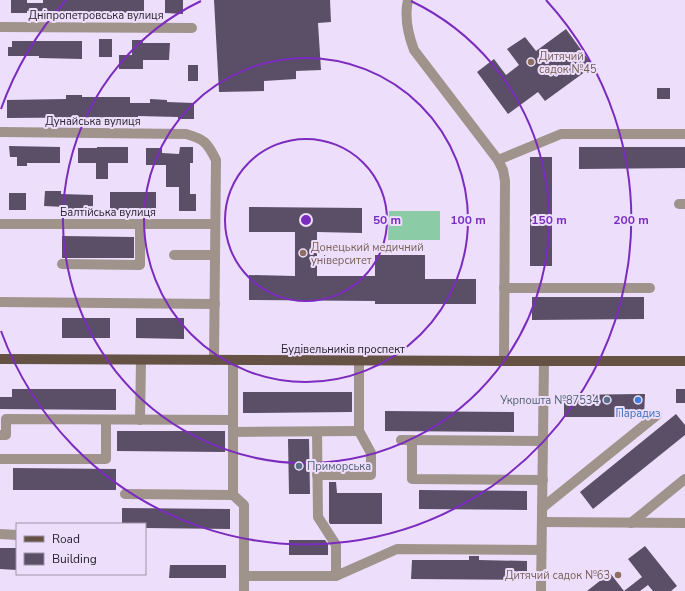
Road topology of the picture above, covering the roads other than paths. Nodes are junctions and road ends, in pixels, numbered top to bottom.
1 (408, 0) edge
2 (0, 27) edge
3 (192, 28) dead end
4 (0, 132) edge
5 (685, 134) edge
6 (498, 160) junction
7 (0, 224) edge
8 (140, 224) junction
9 (216, 224) junction
10 (174, 255) dead end
11 (215, 255) junction
12 (62, 264) dead end
13 (504, 288) junction
14 (650, 288) dead end
15 (0, 302) edge
16 (215, 304) junction
17 (0, 359) edge
18 (141, 360) junction
19 (214, 360) junction
20 (233, 360) junction
21 (359, 360) junction
22 (504, 361) junction
23 (544, 361) junction
24 (685, 361) edge
25 (657, 415) dead end
26 (106, 420) junction
27 (140, 420) junction
28 (233, 420) junction
29 (359, 431) junction
30 (233, 432) junction
31 (316, 432) junction
32 (0, 435) edge
33 (401, 440) dead end
34 (412, 440) junction
35 (543, 441) junction
36 (0, 459) edge
37 (317, 475) junction
38 (685, 479) edge
39 (542, 480) junction
40 (125, 494) dead end
41 (233, 495) junction
42 (542, 508) junction
43 (542, 522) junction
44 (630, 523) junction
45 (685, 524) edge
46 (0, 534) edge
47 (16, 535) edge
48 (541, 550) junction
49 (244, 576) junction
50 (336, 576) junction
51 (244, 591) edge
52 (541, 591) edge

1 - 6 street
2 - 3 street, Дніпропетровська вулиця
4 - 9 street, Дунайська вулиця
5 - 6 street
6 - 13 street
7 - 8 street, Балтійська вулиця
8 - 9 street, Балтійська вулиця
8 - 12 street
9 - 11 street
10 - 11 street
11 - 16 street
13 - 14 street
13 - 22 street
15 - 16 street
16 - 19 street
17 - 18 main road, Будівельників проспект
18 - 19 main road, Будівельників проспект
18 - 27 street
19 - 20 main road, Будівельників проспект
20 - 21 main road, Будівельників проспект
20 - 28 street
21 - 22 main road, Будівельників проспект
21 - 29 street
22 - 23 main road, Будівельників проспект
23 - 24 main road, Будівельників проспект
23 - 35 street
25 - 42 street
26 - 27 street
26 - 32 street
26 - 36 street
27 - 28 street
28 - 30 street
29 - 31 street
29 - 37 street
30 - 31 street
30 - 41 street
31 - 37 street
33 - 34 street
34 - 35 street
34 - 39 street
35 - 39 street
37 - 50 street
38 - 44 street
39 - 42 street
40 - 41 street
41 - 49 street
42 - 43 street
43 - 44 street
43 - 48 street
44 - 45 street
46 - 47 street
48 - 50 street
48 - 52 street
49 - 50 street
49 - 51 street

